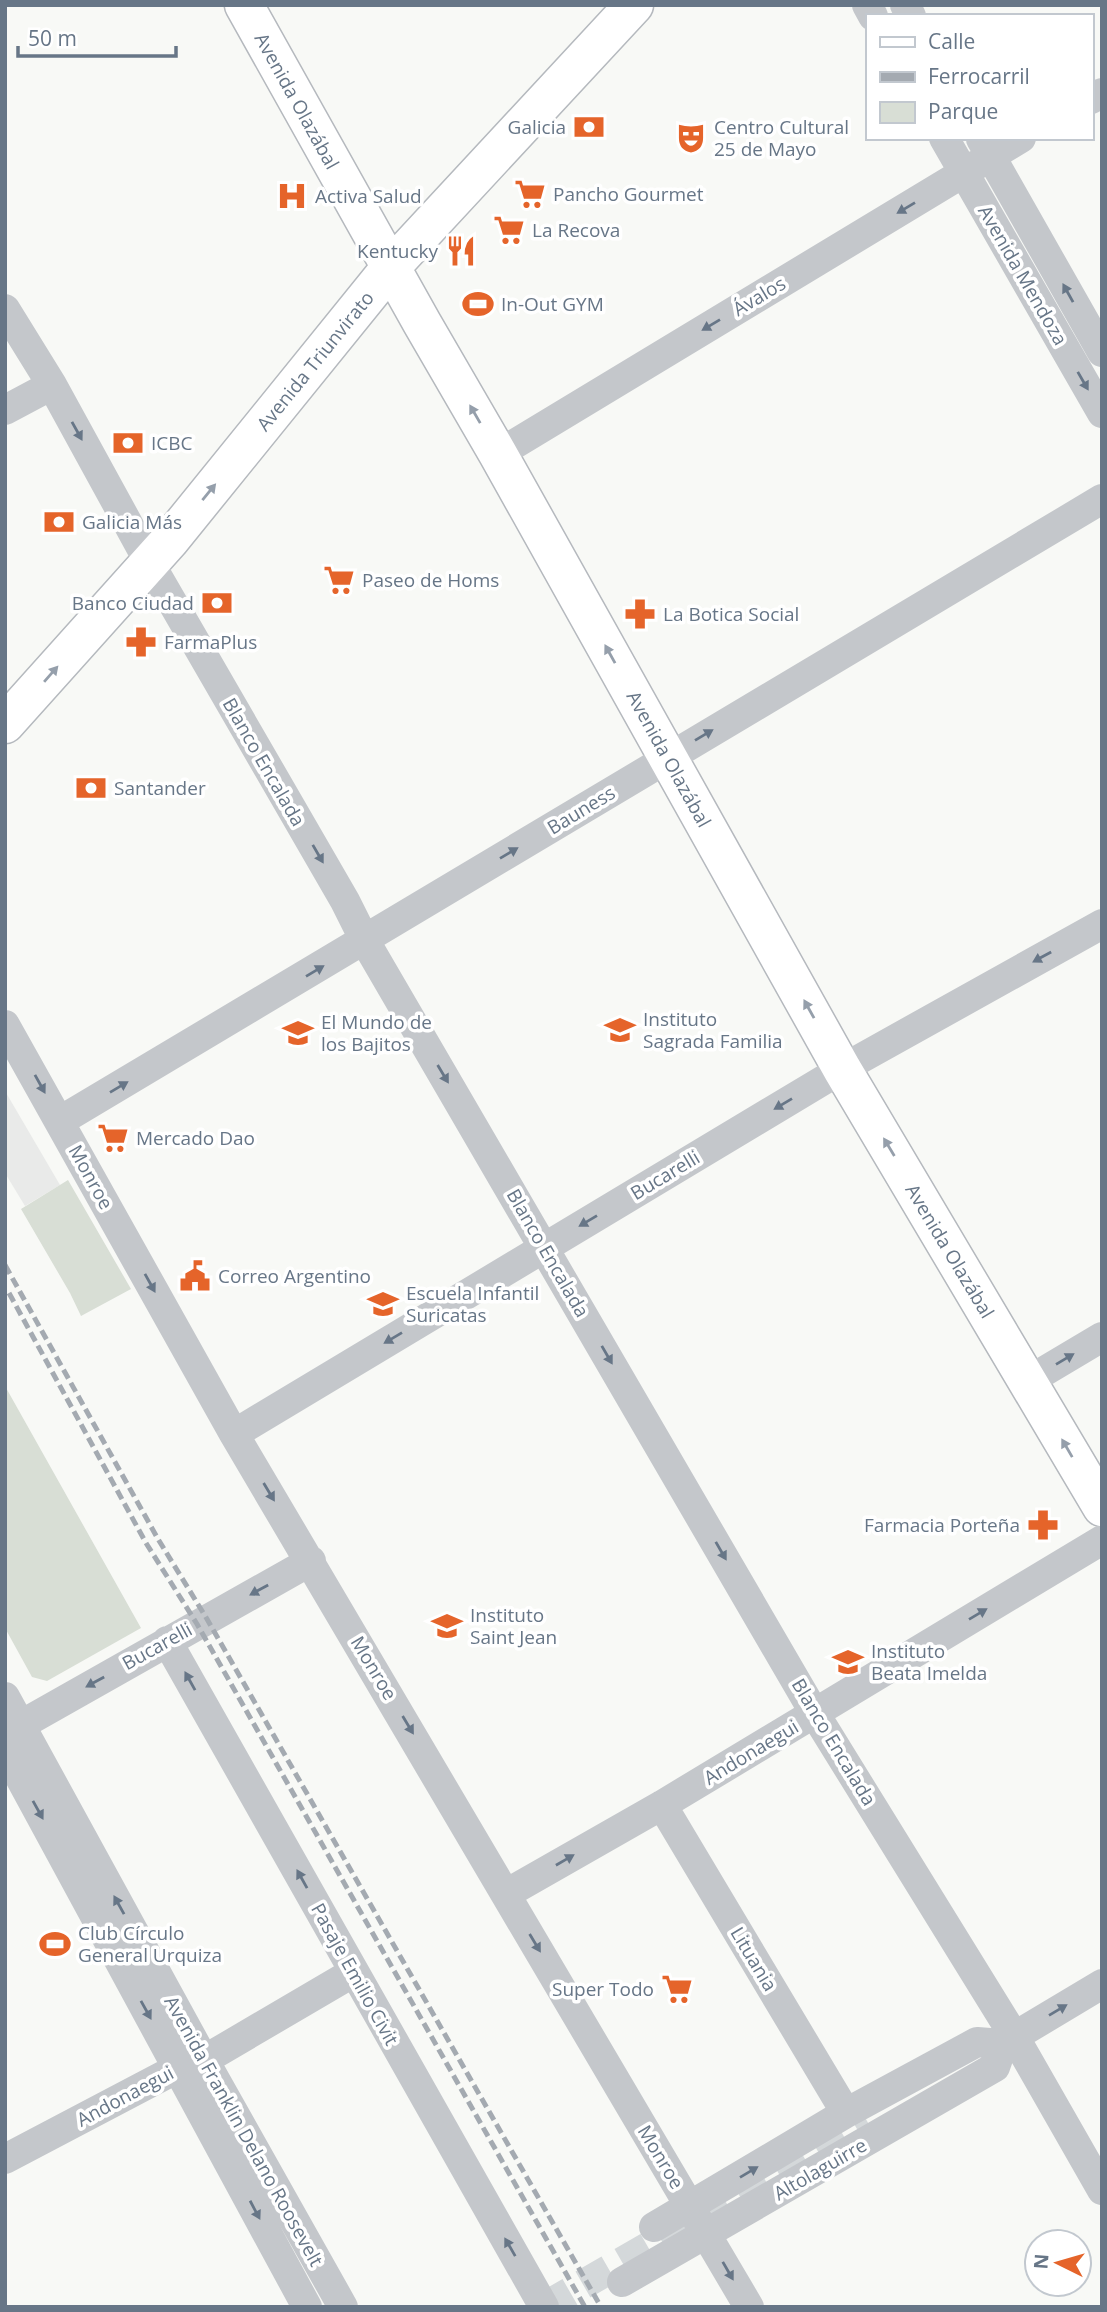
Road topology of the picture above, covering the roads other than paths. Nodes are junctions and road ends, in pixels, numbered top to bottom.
1 (244, 5) edge
2 (634, 5) edge
3 (945, 140) edge
4 (1013, 140) edge
5 (986, 147) edge
6 (964, 172) junction
7 (391, 267) junction
8 (5, 309) edge
9 (1102, 352) edge
10 (52, 385) junction
11 (5, 410) edge
12 (1102, 413) edge
13 (498, 454) junction
14 (1102, 499) edge
15 (149, 562) junction
16 (5, 724) edge
17 (668, 757) junction
18 (1102, 924) edge
19 (365, 941) junction
20 (5, 1025) edge
21 (842, 1069) junction
22 (60, 1121) junction
23 (545, 1247) junction
24 (1102, 1337) edge
25 (1028, 1381) junction
26 (234, 1434) junction
27 (1102, 1507) edge
28 (1102, 1540) edge
29 (311, 1561) junction
30 (167, 1641) junction
31 (5, 1697) edge
32 (815, 1714) junction
33 (13, 1729) edge
34 (5, 1751) edge
35 (662, 1805) junction
36 (506, 1894) junction
37 (354, 1972) junction
38 (1102, 1984) edge
39 (1009, 2040) junction
40 (191, 2064) junction
41 (857, 2117) junction
42 (5, 2159) edge
43 (1102, 2190) edge
44 (691, 2207) junction
45 (654, 2228) dead end
46 (707, 2235) junction
47 (622, 2282) dead end
48 (533, 2303) edge
49 (307, 2307) edge
50 (343, 2307) edge
51 (749, 2307) edge

1 - 7 main road, Avenida Olazábal
2 - 7 main road, Avenida Triunvirato
3 - 6 street, Avenida Mendoza
4 - 5 street, Ávalos
5 - 6 street, Ávalos
9 -> 5 street, Avenida Mendoza
6 -> 12 street, Avenida Mendoza
6 -> 13 street, Ávalos
13 -> 7 main road, Avenida Olazábal
15 -> 7 main road, Avenida Triunvirato
8 - 10 street, Blanco Encalada
10 - 11 street
10 -> 15 street, Blanco Encalada
17 -> 13 main road, Avenida Olazábal
17 -> 14 street, Bauness
16 -> 15 main road, Avenida Triunvirato
15 -> 19 street, Blanco Encalada
19 -> 17 street, Bauness
21 -> 17 main road, Avenida Olazábal
18 -> 21 street, Bucarelli
22 -> 19 street, Bauness
19 -> 23 street, Blanco Encalada
20 -> 22 street, Monroe
21 -> 23 street, Bucarelli
25 -> 21 main road, Avenida Olazábal
22 -> 26 street, Monroe
23 -> 26 street, Bucarelli
23 -> 32 street, Blanco Encalada
25 -> 24 street
27 -> 25 main road, Avenida Olazábal
26 -> 29 street, Monroe
32 -> 28 street, Andonaegui
29 -> 30 street, Bucarelli
29 -> 36 street, Monroe
30 -> 33 street, Bucarelli
37 -> 30 street, Pasaje Emilio Civit
31 - 33 street, Avenida Franklin Delano Roosevelt
32 - 35 street, Andonaegui
32 - 39 street, Blanco Encalada
40 -> 33 street, Avenida Franklin Delano Roosevelt
34 -> 40 street, Avenida Franklin Delano Roosevelt
36 -> 35 street, Andonaegui
35 - 41 street, Lituania
36 -> 44 street, Monroe
37 - 40 street, Andonaegui
48 -> 37 street, Pasaje Emilio Civit
39 -> 38 street, Altolaguirre
39 - 41 street, Altolaguirre
39 - 43 street, Blanco Encalada
39 - 46 street, Altolaguirre
40 - 42 street, Andonaegui
40 -> 49 street, Avenida Franklin Delano Roosevelt
40 - 50 street, Avenida Franklin Delano Roosevelt
44 -> 41 street, Altolaguirre
44 - 45 street, Altolaguirre
44 - 46 street, Monroe
46 - 47 street, Altolaguirre
46 -> 51 street, Monroe

